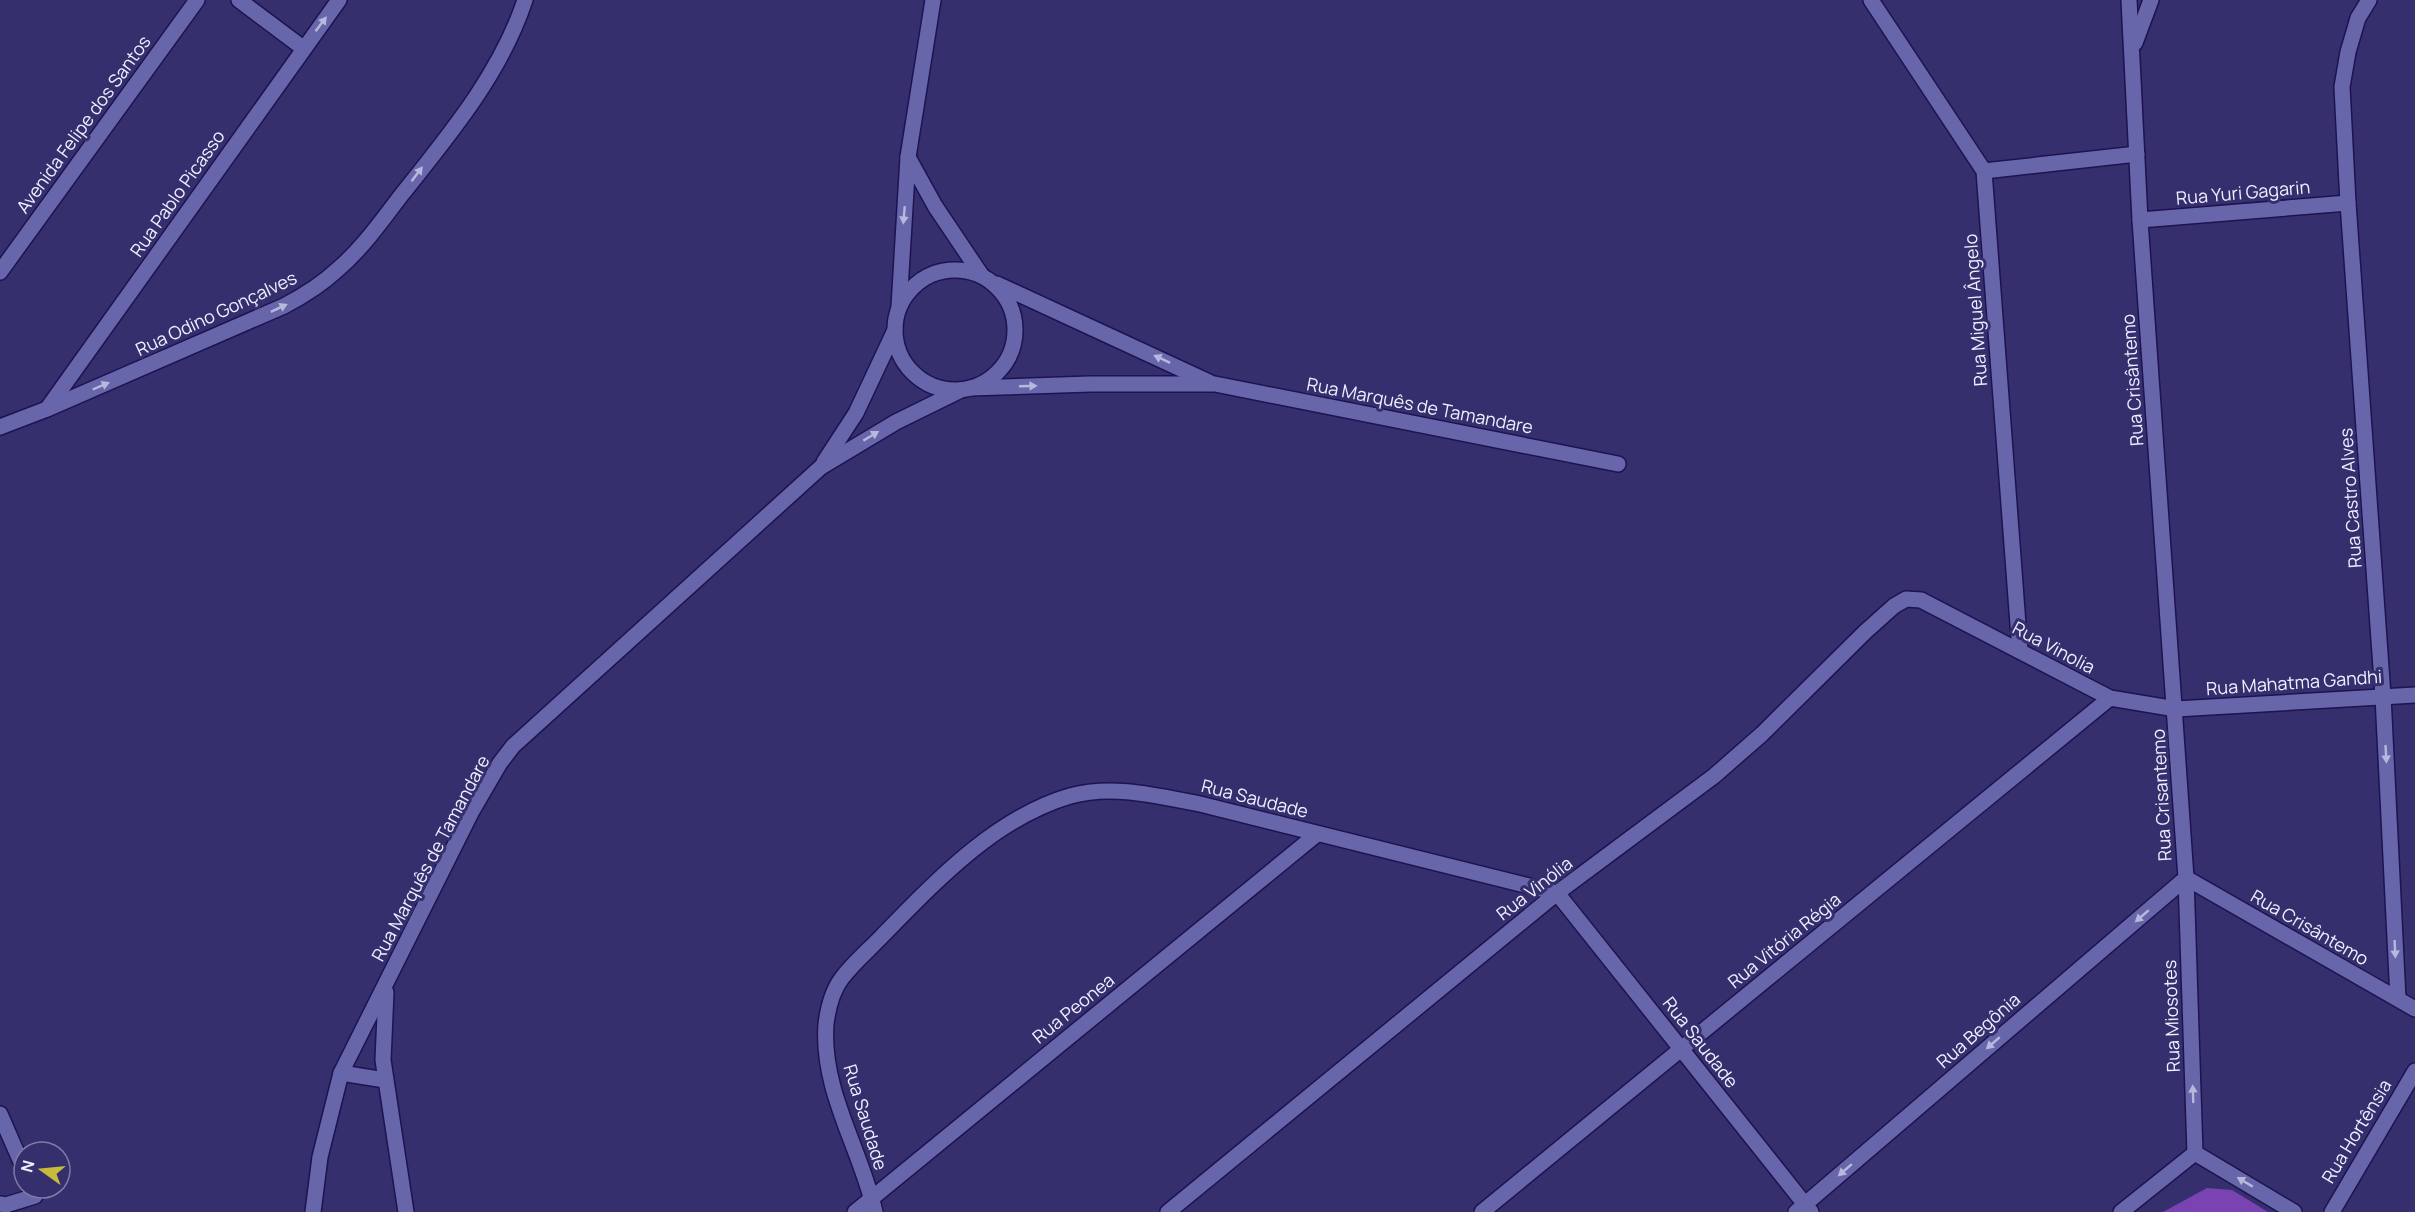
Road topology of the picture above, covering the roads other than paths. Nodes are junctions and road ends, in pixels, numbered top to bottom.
1 (197, 0) edge
2 (239, 0) edge
3 (339, 0) edge
4 (525, 0) edge
5 (933, 0) edge
6 (1871, 0) edge
7 (2128, 0) edge
8 (2151, 0) edge
9 (2369, 0) edge
10 (303, 48) junction
11 (2133, 48) junction
12 (2137, 154) junction
13 (908, 157) junction
14 (1984, 171) junction
15 (2348, 203) junction
16 (2140, 220) junction
17 (0, 272) edge
18 (986, 278) junction
19 (899, 308) junction
20 (895, 329) junction
21 (1215, 384) junction
22 (965, 389) junction
23 (47, 410) junction
24 (0, 427) edge
25 (1618, 464) dead end
26 (821, 467) junction
27 (1921, 600) joint
28 (2020, 651) junction
29 (2415, 695) edge
30 (2383, 696) junction
31 (2110, 698) junction
32 (2176, 709) junction
33 (1317, 834) junction
34 (2186, 878) junction
35 (1557, 893) junction
36 (387, 983) junction
37 (2398, 999) junction
38 (2415, 1010) edge
39 (1683, 1048) junction
40 (2415, 1071) edge
41 (341, 1073) junction
42 (385, 1080) junction
43 (0, 1114) edge
44 (12, 1142) edge
45 (2195, 1153) junction
46 (17, 1200) edge
47 (0, 1204) edge
48 (873, 1205) edge
49 (1804, 1210) edge
50 (313, 1212) edge
51 (406, 1212) edge
52 (855, 1212) edge
53 (1168, 1212) edge
54 (1482, 1212) edge
55 (2121, 1212) edge
56 (2294, 1212) edge
57 (2332, 1212) edge

1 - 17 street, Avenida Felipe dos Santos
2 - 10 street
10 -> 3 street, Rua Pablo Picasso
23 -> 4 street, Rua Odino Gonçalves
5 - 13 street
6 - 14 street, Rua Miguel Ângelo
7 - 11 street, Rua Crisântemo
8 - 11 street, Rua Crisântemo
9 - 15 street, Rua Castro Alves
10 - 23 street, Rua Pablo Picasso
11 - 12 street, Rua Crisântemo
12 - 14 street
12 - 16 street, Rua Crisântemo
13 - 18 street
13 -> 19 street
14 - 28 street, Rua Miguel Ângelo
15 - 16 street, Rua Yuri Gagarin
15 - 30 street, Rua Castro Alves
16 - 32 street, Rua Crisântemo
18 - 19 street
21 -> 18 street, Rua Marquês de Tamandare
18 - 22 street
19 - 20 street
20 - 22 street
20 - 26 street, Rua Marquês de Tamandare
22 -> 21 street, Rua Marquês de Tamandare
21 - 25 street, Rua Marquês de Tamandare
26 -> 22 street, Rua Marquês de Tamandare
23 - 24 street, Rua Odino Gonçalves
26 - 36 street, Rua Marquês de Tamandare
27 - 28 street, Rua Vinolia
27 - 35 street, Rua Vinólia
28 - 31 street, Rua Vinolia
29 - 30 street, Rua Mahatma Gandhi
30 - 32 street, Rua Mahatma Gandhi
30 -> 37 street, Rua Castro Alves
31 - 32 street, Rua Vinolia
31 - 39 street, Rua Vitória Régia
32 - 34 street, Rua Crisantemo
33 - 35 street, Rua Saudade
33 - 48 street, Rua Peonea
33 - 48 street, Rua Saudade
34 - 37 street, Rua Crisântemo
45 -> 34 street, Rua Miosotes
34 -> 49 street, Rua Begônia
35 - 39 street, Rua Saudade
35 - 53 street, Rua Vinólia
36 - 41 street, Rua Marquês de Tamandare
36 - 42 street
37 - 38 street, Rua Crisântemo
39 - 49 street, Rua Saudade
39 - 54 street, Rua Vitória Régia
40 - 57 street, Rua Hortênsia
41 - 42 street
41 - 50 street, Rua Marquês de Tamandare
42 - 51 street
43 - 44 street
45 - 55 street
56 -> 45 street
46 - 47 street
48 - 52 street, Rua Peonea

